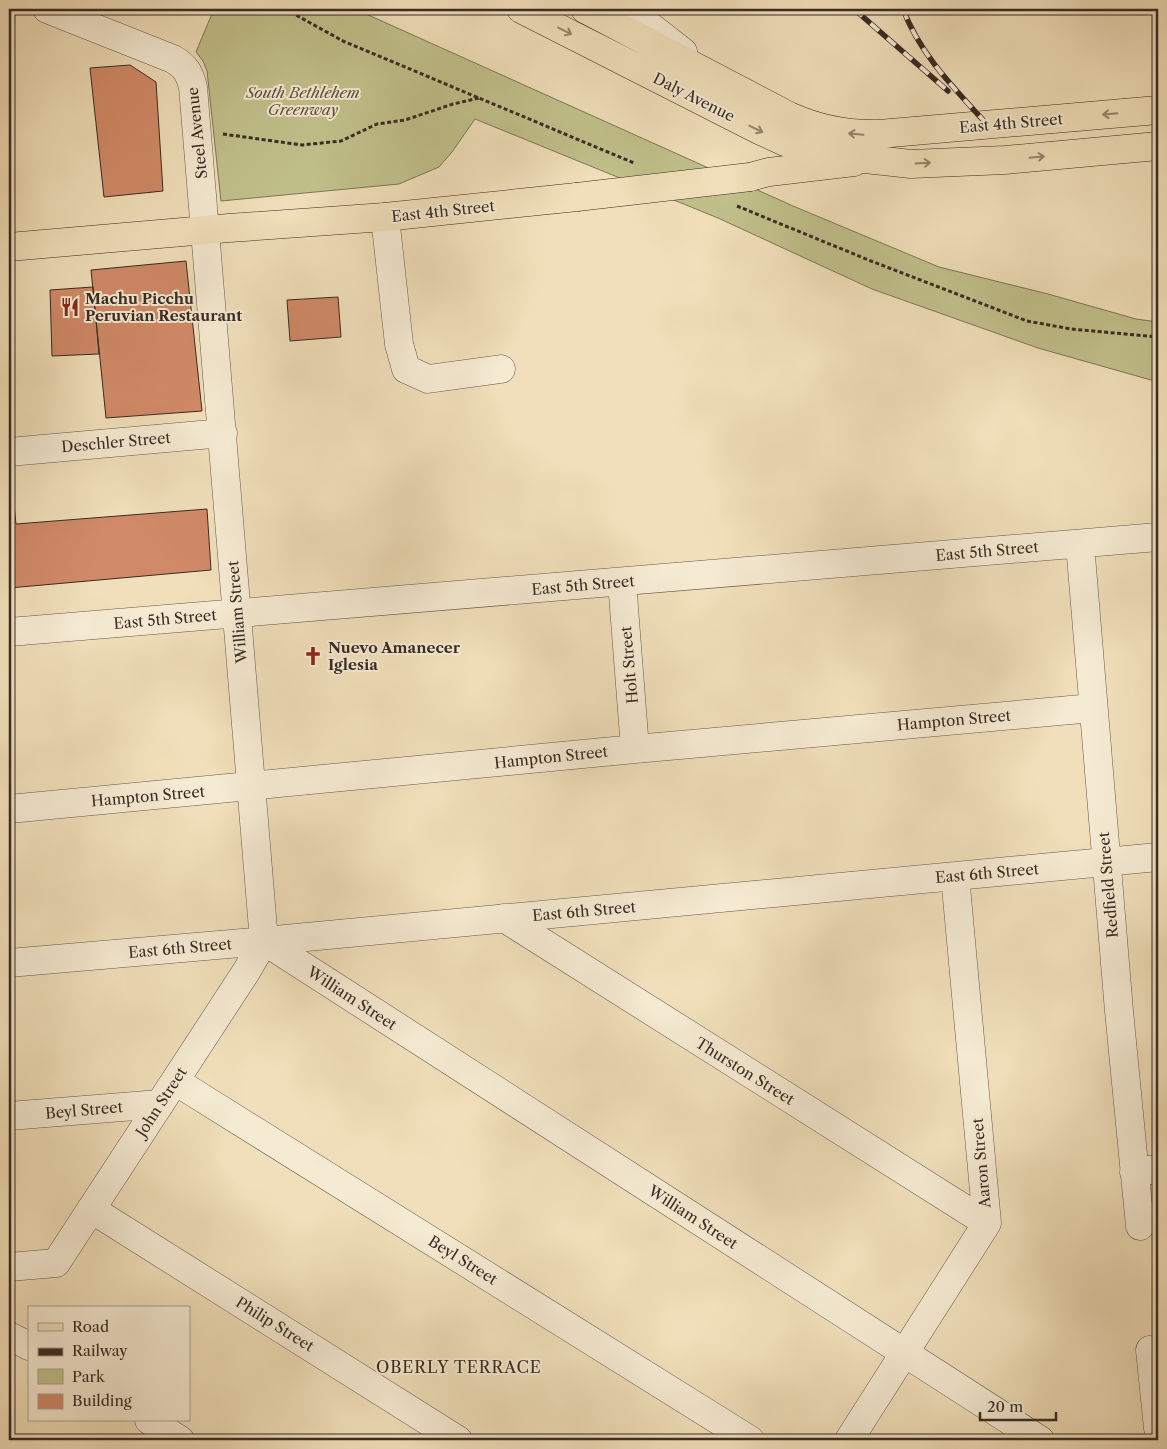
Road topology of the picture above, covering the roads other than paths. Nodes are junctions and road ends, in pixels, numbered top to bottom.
1 (48, 9) edge
2 (521, 9) edge
3 (585, 9) edge
4 (628, 9) edge
5 (720, 80) junction
6 (1158, 110) edge
7 (904, 132) junction
8 (1158, 146) edge
9 (874, 159) junction
10 (385, 217) junction
11 (206, 230) junction
12 (9, 247) edge
13 (501, 369) dead end
14 (223, 432) junction
15 (9, 452) edge
16 (1158, 537) edge
17 (1080, 544) junction
18 (622, 582) junction
19 (238, 613) junction
20 (9, 632) edge
21 (1093, 708) junction
22 (635, 748) junction
23 (251, 786) junction
24 (9, 809) edge
25 (1158, 857) edge
26 (1106, 862) junction
27 (955, 876) junction
28 (504, 918) junction
29 (264, 941) junction
30 (9, 963) edge
31 (175, 1080) junction
32 (160, 1104) junction
33 (9, 1116) edge
34 (1146, 1170) edge
35 (91, 1208) junction
36 (987, 1223) junction
37 (1140, 1226) dead end
38 (9, 1267) edge
39 (9, 1336) edge
40 (28, 1346) edge
41 (1150, 1350) dead end
42 (904, 1353) junction
43 (153, 1422) edge
44 (1158, 1428) edge
45 (180, 1440) edge
46 (458, 1440) edge
47 (750, 1440) edge
48 (849, 1440) edge
49 (1040, 1440) edge

1 - 11 street, Steel Avenue
2 -> 9 main road, Daly Avenue
3 - 5 main road, Daly Avenue
4 - 5 street
7 -> 5 main road, Daly Avenue
6 -> 7 main road, East 4th Street
7 - 9 main road
9 -> 8 main road, East 4th Street
9 - 10 main road, East 4th Street, bridge
10 - 11 main road, East 4th Street
10 - 13 street
11 - 12 main road, East 4th Street
11 - 14 street, William Street
14 - 15 street, Deschler Street
14 - 19 street, William Street
16 - 17 street, East 5th Street
17 - 18 street, East 5th Street
17 - 21 street, Redfield Street
18 - 19 street, East 5th Street
18 - 22 street, Holt Street
19 - 20 street, East 5th Street
19 - 23 street, William Street
21 - 22 street, Hampton Street
21 - 26 street, Redfield Street
22 - 23 street, Hampton Street
23 - 24 street, Hampton Street
23 - 29 street, William Street
25 - 26 street, East 6th Street
26 - 27 street, East 6th Street
26 - 34 street, Redfield Street
27 - 28 street, East 6th Street
27 - 36 street, Aaron Street
28 - 29 street, East 6th Street
28 - 36 street, Thurston Street
29 - 30 street, East 6th Street
29 - 31 street, John Street
29 - 42 street, William Street
31 - 32 street, John Street
31 - 47 street, Beyl Street
32 - 33 street, Beyl Street
32 - 35 street, John Street
34 - 37 street, Redfield Street
35 - 38 street, John Street
35 - 46 street, Philip Street
36 - 42 street, Aaron Street
39 - 40 street
41 - 44 street
42 - 48 street, Aaron Street
42 - 49 street, William Street
43 - 45 street

